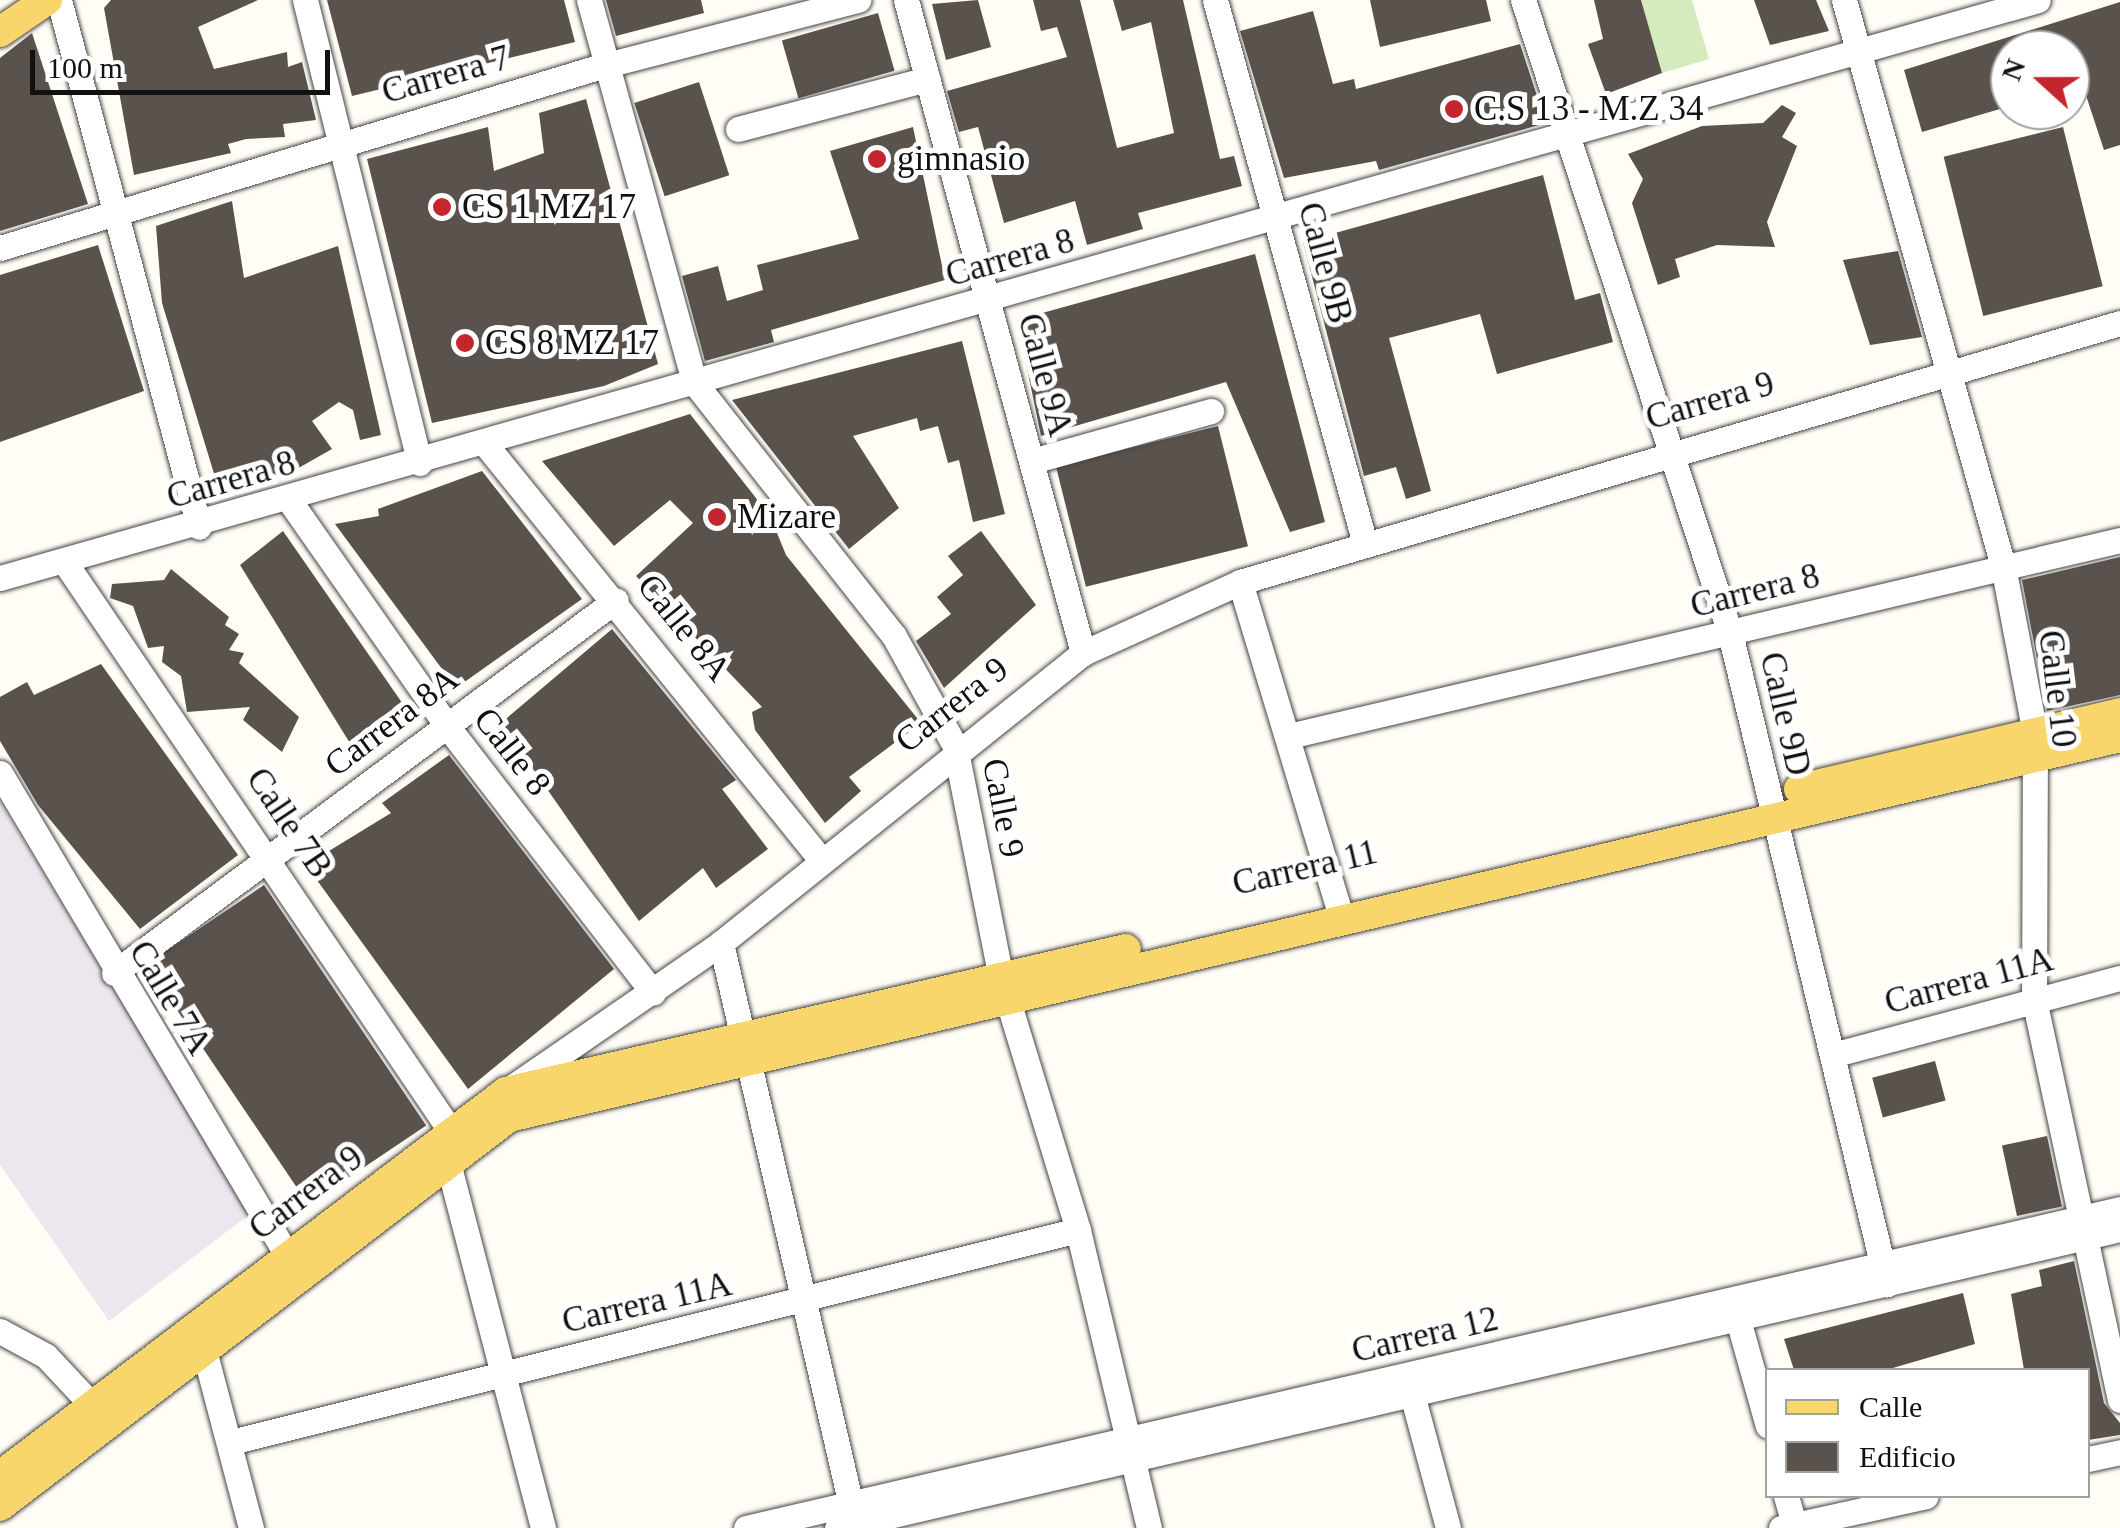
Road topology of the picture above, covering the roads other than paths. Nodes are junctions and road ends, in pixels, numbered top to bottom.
1 (46, 0) edge
2 (59, 0) edge
3 (305, 0) edge
4 (589, 0) edge
5 (858, 0) edge
6 (906, 0) edge
7 (1215, 0) edge
8 (1522, 0) edge
9 (1844, 0) edge
10 (2038, 0) edge
11 (0, 32) edge
12 (1856, 47) junction
13 (607, 67) junction
14 (927, 79) junction
15 (738, 130) dead end
16 (1562, 139) junction
17 (343, 142) junction
18 (1276, 214) junction
19 (110, 216) junction
20 (0, 248) edge
21 (988, 301) junction
22 (2120, 323) edge
23 (1948, 372) junction
24 (694, 382) junction
25 (1211, 411) dead end
26 (486, 445) junction
27 (1672, 451) junction
28 (1032, 461) junction
29 (420, 463) junction
30 (288, 500) junction
31 (199, 526) junction
32 (2120, 540) edge
33 (1365, 544) junction
34 (64, 561) junction
35 (2003, 566) junction
36 (0, 578) edge
37 (1240, 582) junction
38 (616, 600) junction
39 (1730, 633) junction
40 (1083, 653) junction
41 (2120, 713) edge
42 (446, 726) junction
43 (1289, 736) junction
44 (2120, 737) edge
45 (2034, 745) junction
46 (956, 746) junction
47 (0, 773) edge
48 (1771, 806) junction
49 (271, 856) junction
50 (822, 861) junction
51 (1340, 909) junction
52 (721, 943) junction
53 (114, 973) junction
54 (2120, 978) edge
55 (1004, 988) junction
56 (653, 993) junction
57 (2034, 998) junction
58 (746, 1052) junction
59 (1836, 1054) junction
60 (507, 1104) junction
61 (448, 1145) junction
62 (2120, 1209) edge
63 (2080, 1229) junction
64 (2120, 1229) edge
65 (1078, 1230) junction
66 (287, 1255) junction
67 (1884, 1274) junction
68 (804, 1304) junction
69 (1737, 1316) junction
70 (0, 1331) edge
71 (201, 1336) junction
72 (505, 1370) junction
73 (1410, 1385) junction
74 (2120, 1400) edge
75 (101, 1414) junction
76 (1765, 1415) edge
77 (230, 1442) junction
78 (1131, 1450) junction
79 (2120, 1452) edge
80 (2090, 1459) edge
81 (0, 1476) edge
82 (1786, 1498) edge
83 (1917, 1498) edge
84 (0, 1506) edge
85 (849, 1520) edge
86 (1790, 1527) edge
87 (251, 1528) edge
88 (543, 1528) edge
89 (746, 1528) edge
90 (1149, 1528) edge
91 (1448, 1528) edge

1 - 11 main road
2 - 19 street
3 - 17 street
4 - 13 street, Calle 9
5 - 13 street, Carrera 7
6 - 14 street, Calle 9A
7 - 18 street, Calle 9B
8 - 16 street, Calle 9D
9 - 12 street, Calle 10
10 - 12 street, Carrera 8
12 - 16 street, Carrera 8
12 - 23 street, Calle 10
13 - 17 street, Carrera 7
13 - 24 street, Calle 9
14 - 15 street
14 - 21 street, Calle 9A
16 - 18 street, Carrera 8
16 - 27 street, Calle 9D
17 - 19 street, Carrera 7
17 - 29 street
18 - 21 street, Carrera 8
18 - 33 street, Calle 9B
19 - 20 street, Carrera 7
19 - 31 street
21 - 24 street, Carrera 8
21 - 28 street, Calle 9A
22 - 23 street, Carrera 9
23 - 27 street, Carrera 9
23 - 35 street, Calle 10
24 - 26 street, Carrera 8
24 - 46 street, Calle 9
25 - 28 street
26 - 29 street, Carrera 8
26 - 38 street, Calle 8A
27 - 33 street, Carrera 9
27 - 39 street, Calle 9D
28 - 40 street, Calle 9A
29 - 30 street, Carrera 8
30 - 31 street, Carrera 8
30 - 42 street, Calle 8
31 - 34 street, Carrera 8
32 - 35 street, Carrera 8
33 - 37 street, Carrera 9
34 - 36 street, Carrera 8
34 - 49 street, Calle 7B
35 - 39 street, Carrera 8
35 - 45 street, Calle 10
37 - 40 street, Carrera 9
37 - 43 street
38 - 42 street, Carrera 8A
38 - 50 street, Calle 8A
39 - 43 street, Carrera 8
39 - 48 street, Calle 9D
40 - 46 street, Carrera 9
41 - 45 main road, Carrera 11
42 - 49 street, Carrera 8A
42 - 56 street, Calle 8
43 - 51 street
44 - 45 main road, Carrera 11
45 - 48 main road, Carrera 11
45 - 57 street, Calle 10
46 - 50 street, Carrera 9
46 - 55 street, Calle 9
47 - 53 street, Calle 7A
48 - 51 main road, Carrera 11
48 - 59 street, Calle 9D
49 - 53 street, Carrera 8A
49 - 61 street, Calle 7B
50 - 52 street, Carrera 9
51 - 55 main road, Carrera 11
52 - 56 street, Carrera 9
52 - 58 street
53 - 66 street, Calle 7A
54 - 57 street, Carrera 11A
55 - 58 main road, Carrera 11
55 - 65 street, Calle 9
56 - 60 street, Carrera 9
57 - 59 street, Carrera 11A
57 - 63 street, Calle 10
58 - 60 main road, Carrera 11
58 - 68 street
59 - 67 street, Calle 9D
60 - 61 main road, Carrera 9
61 - 66 main road, Carrera 9
61 - 71 main road, Carrera 9
61 - 72 street, Calle 7B
62 - 63 street, Carrera 12
63 - 64 street, Carrera 12
63 - 67 street, Carrera 12
63 - 74 street, Calle 10
65 - 68 street, Carrera 11A
65 - 78 street, Calle 9
66 - 71 main road, Carrera 9
67 - 69 street, Carrera 12
67 - 73 street, Carrera 12
68 - 72 street, Carrera 11A
68 - 85 street
69 - 73 street, Carrera 12
69 - 76 street
70 - 75 street
71 - 75 main road, Carrera 9
71 - 77 street
72 - 77 street, Carrera 11A
72 - 88 street, Calle 7B
73 - 78 street, Carrera 12
73 - 91 street
75 - 81 main road, Carrera 9
75 - 84 main road, Carrera 9
77 - 87 street
78 - 85 street, Carrera 12
78 - 90 street, Calle 9
79 - 80 street
82 - 86 street
83 - 86 street
85 - 89 street, Carrera 12

